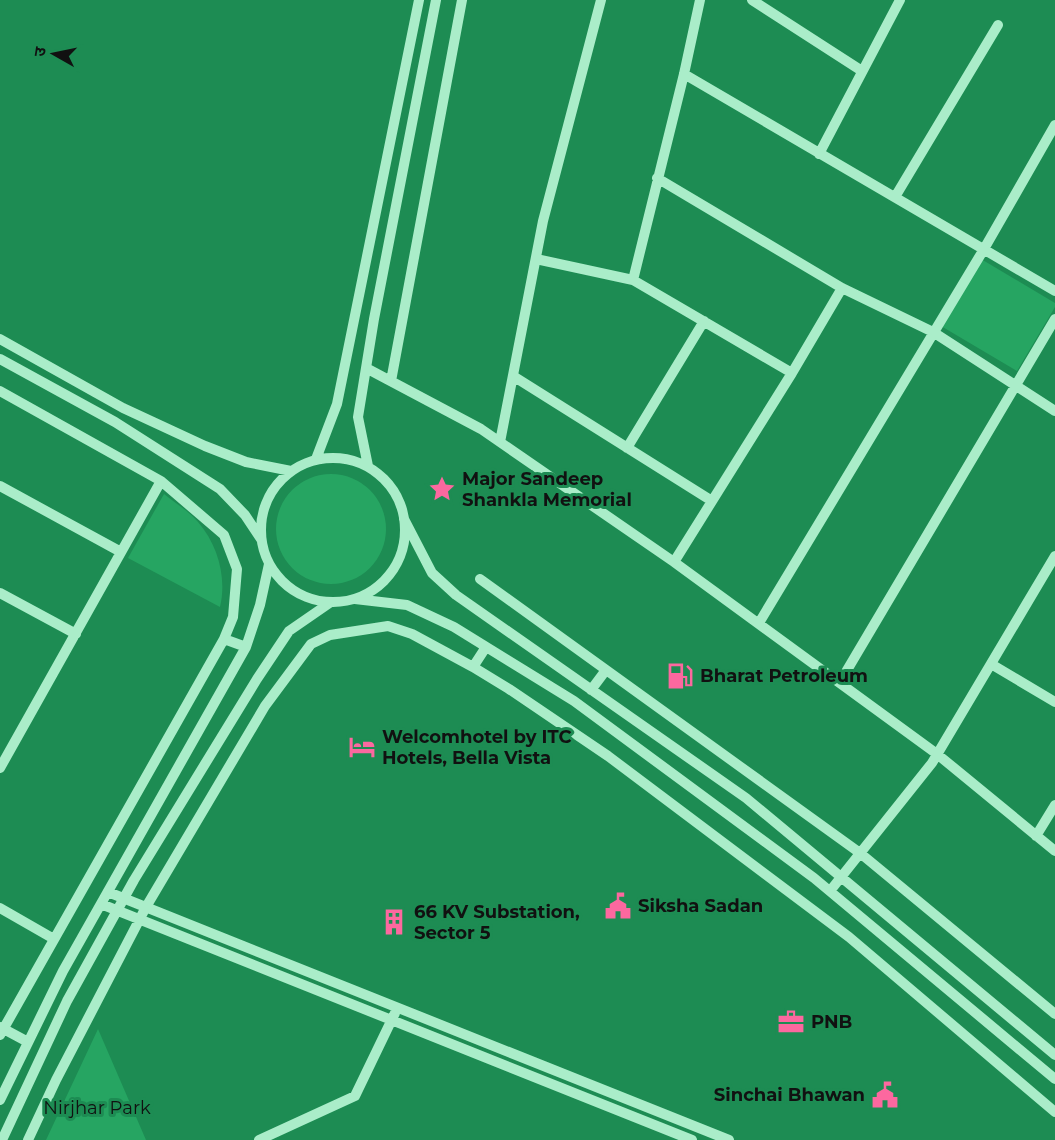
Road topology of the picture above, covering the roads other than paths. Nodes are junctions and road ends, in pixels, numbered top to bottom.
1 (419, 0) edge
2 (436, 0) edge
3 (462, 0) edge
4 (601, 0) edge
5 (700, 0) edge
6 (752, 0) edge
7 (900, 0) edge
8 (998, 25) dead end
9 (861, 71) junction
10 (684, 74) junction
11 (1055, 125) edge
12 (819, 154) junction
13 (657, 178) junction
14 (895, 197) junction
15 (984, 249) junction
16 (536, 259) junction
17 (633, 280) junction
18 (842, 288) junction
19 (1055, 291) edge
20 (1055, 319) edge
21 (704, 321) junction
22 (933, 332) junction
23 (0, 339) edge
24 (0, 359) edge
25 (366, 368) junction
26 (792, 373) junction
27 (513, 376) junction
28 (391, 381) junction
29 (1015, 385) junction
30 (0, 391) edge
31 (1055, 411) edge
32 (500, 442) junction
33 (627, 448) junction
34 (316, 459) junction
35 (368, 466) junction
36 (291, 471) junction
37 (161, 481) junction
38 (0, 486) edge
39 (712, 501) junction
40 (404, 519) junction
41 (262, 539) junction
42 (121, 552) junction
43 (1055, 556) edge
44 (674, 562) junction
45 (269, 564) junction
46 (480, 579) dead end
47 (0, 593) edge
48 (355, 598) junction
49 (331, 602) junction
50 (759, 623) junction
51 (76, 634) junction
52 (224, 639) junction
53 (486, 646) junction
54 (246, 647) junction
55 (991, 664) junction
56 (473, 667) junction
57 (606, 670) junction
58 (840, 682) junction
59 (591, 690) junction
60 (1055, 702) edge
61 (938, 754) junction
62 (204, 766) junction
63 (0, 768) edge
64 (221, 778) junction
65 (1055, 805) edge
66 (1036, 836) junction
67 (1055, 851) edge
68 (860, 854) junction
69 (841, 877) junction
70 (830, 891) junction
71 (108, 892) junction
72 (124, 898) junction
73 (101, 904) junction
74 (146, 907) junction
75 (0, 908) edge
76 (118, 910) junction
77 (140, 919) junction
78 (54, 939) junction
79 (398, 1008) junction
80 (1055, 1014) edge
81 (392, 1020) junction
82 (1, 1030) edge
83 (28, 1042) junction
84 (1055, 1055) edge
85 (1055, 1079) edge
86 (0, 1100) edge
87 (1055, 1112) edge
88 (682, 1121) junction
89 (695, 1126) junction
90 (676, 1137) edge
91 (2, 1140) edge
92 (28, 1140) edge
93 (259, 1140) edge
94 (690, 1140) edge
95 (729, 1140) edge

1 - 34 street
2 - 25 street
3 - 28 street
4 - 16 street
5 - 10 street
6 - 9 street
7 - 9 street
8 - 14 street
9 - 12 street
10 - 12 street
10 - 13 street
11 - 15 street
12 - 14 street
13 - 17 street
13 - 18 street
14 - 15 street
15 - 19 street
15 - 22 street
16 - 17 street
16 - 27 street
17 - 21 street
18 - 22 street
18 - 26 street
20 - 29 street
21 - 26 street
21 - 33 street
22 - 29 street
22 - 50 street
23 - 36 street
24 - 41 street
25 - 28 street
25 - 35 street
26 - 39 street
27 - 32 street
27 - 33 street
28 - 32 street
29 - 31 street
29 - 58 street
30 - 37 street
32 - 44 street
33 - 39 street
34 - 35 street
34 - 36 street
35 - 40 street
36 - 41 street
37 - 42 street
37 - 52 street
38 - 42 street
39 - 44 street
40 - 48 street
40 - 59 street
41 - 45 street
42 - 51 street
43 - 55 street
44 - 50 street
45 - 49 street
45 - 54 street
46 - 57 street
47 - 51 street
48 - 49 street
48 - 53 street
49 - 62 street
50 - 58 street
51 - 63 street
52 - 54 street
52 - 78 street
53 - 56 street
53 - 70 street
54 - 71 street
55 - 60 street
55 - 61 street
56 - 64 street
56 - 87 street
57 - 59 street
57 - 68 street
58 - 61 street
59 - 69 street
61 - 66 street
61 - 68 street
62 - 64 street
62 - 72 street
64 - 74 street
65 - 66 street
66 - 67 street
68 - 69 street
68 - 80 street
69 - 70 street
69 - 84 street
70 - 85 street
71 - 72 street
71 - 73 street
72 - 74 street
72 - 76 street
73 - 76 street
73 - 83 street
74 - 77 street
74 - 79 street
75 - 78 street
76 - 77 street
76 - 91 street
77 - 81 street
77 - 92 street
78 - 82 street
79 - 81 street
79 - 88 street
81 - 90 street
81 - 93 street
82 - 83 street
83 - 86 street
88 - 89 street
88 - 90 street
89 - 94 street
89 - 95 street
90 - 94 street

